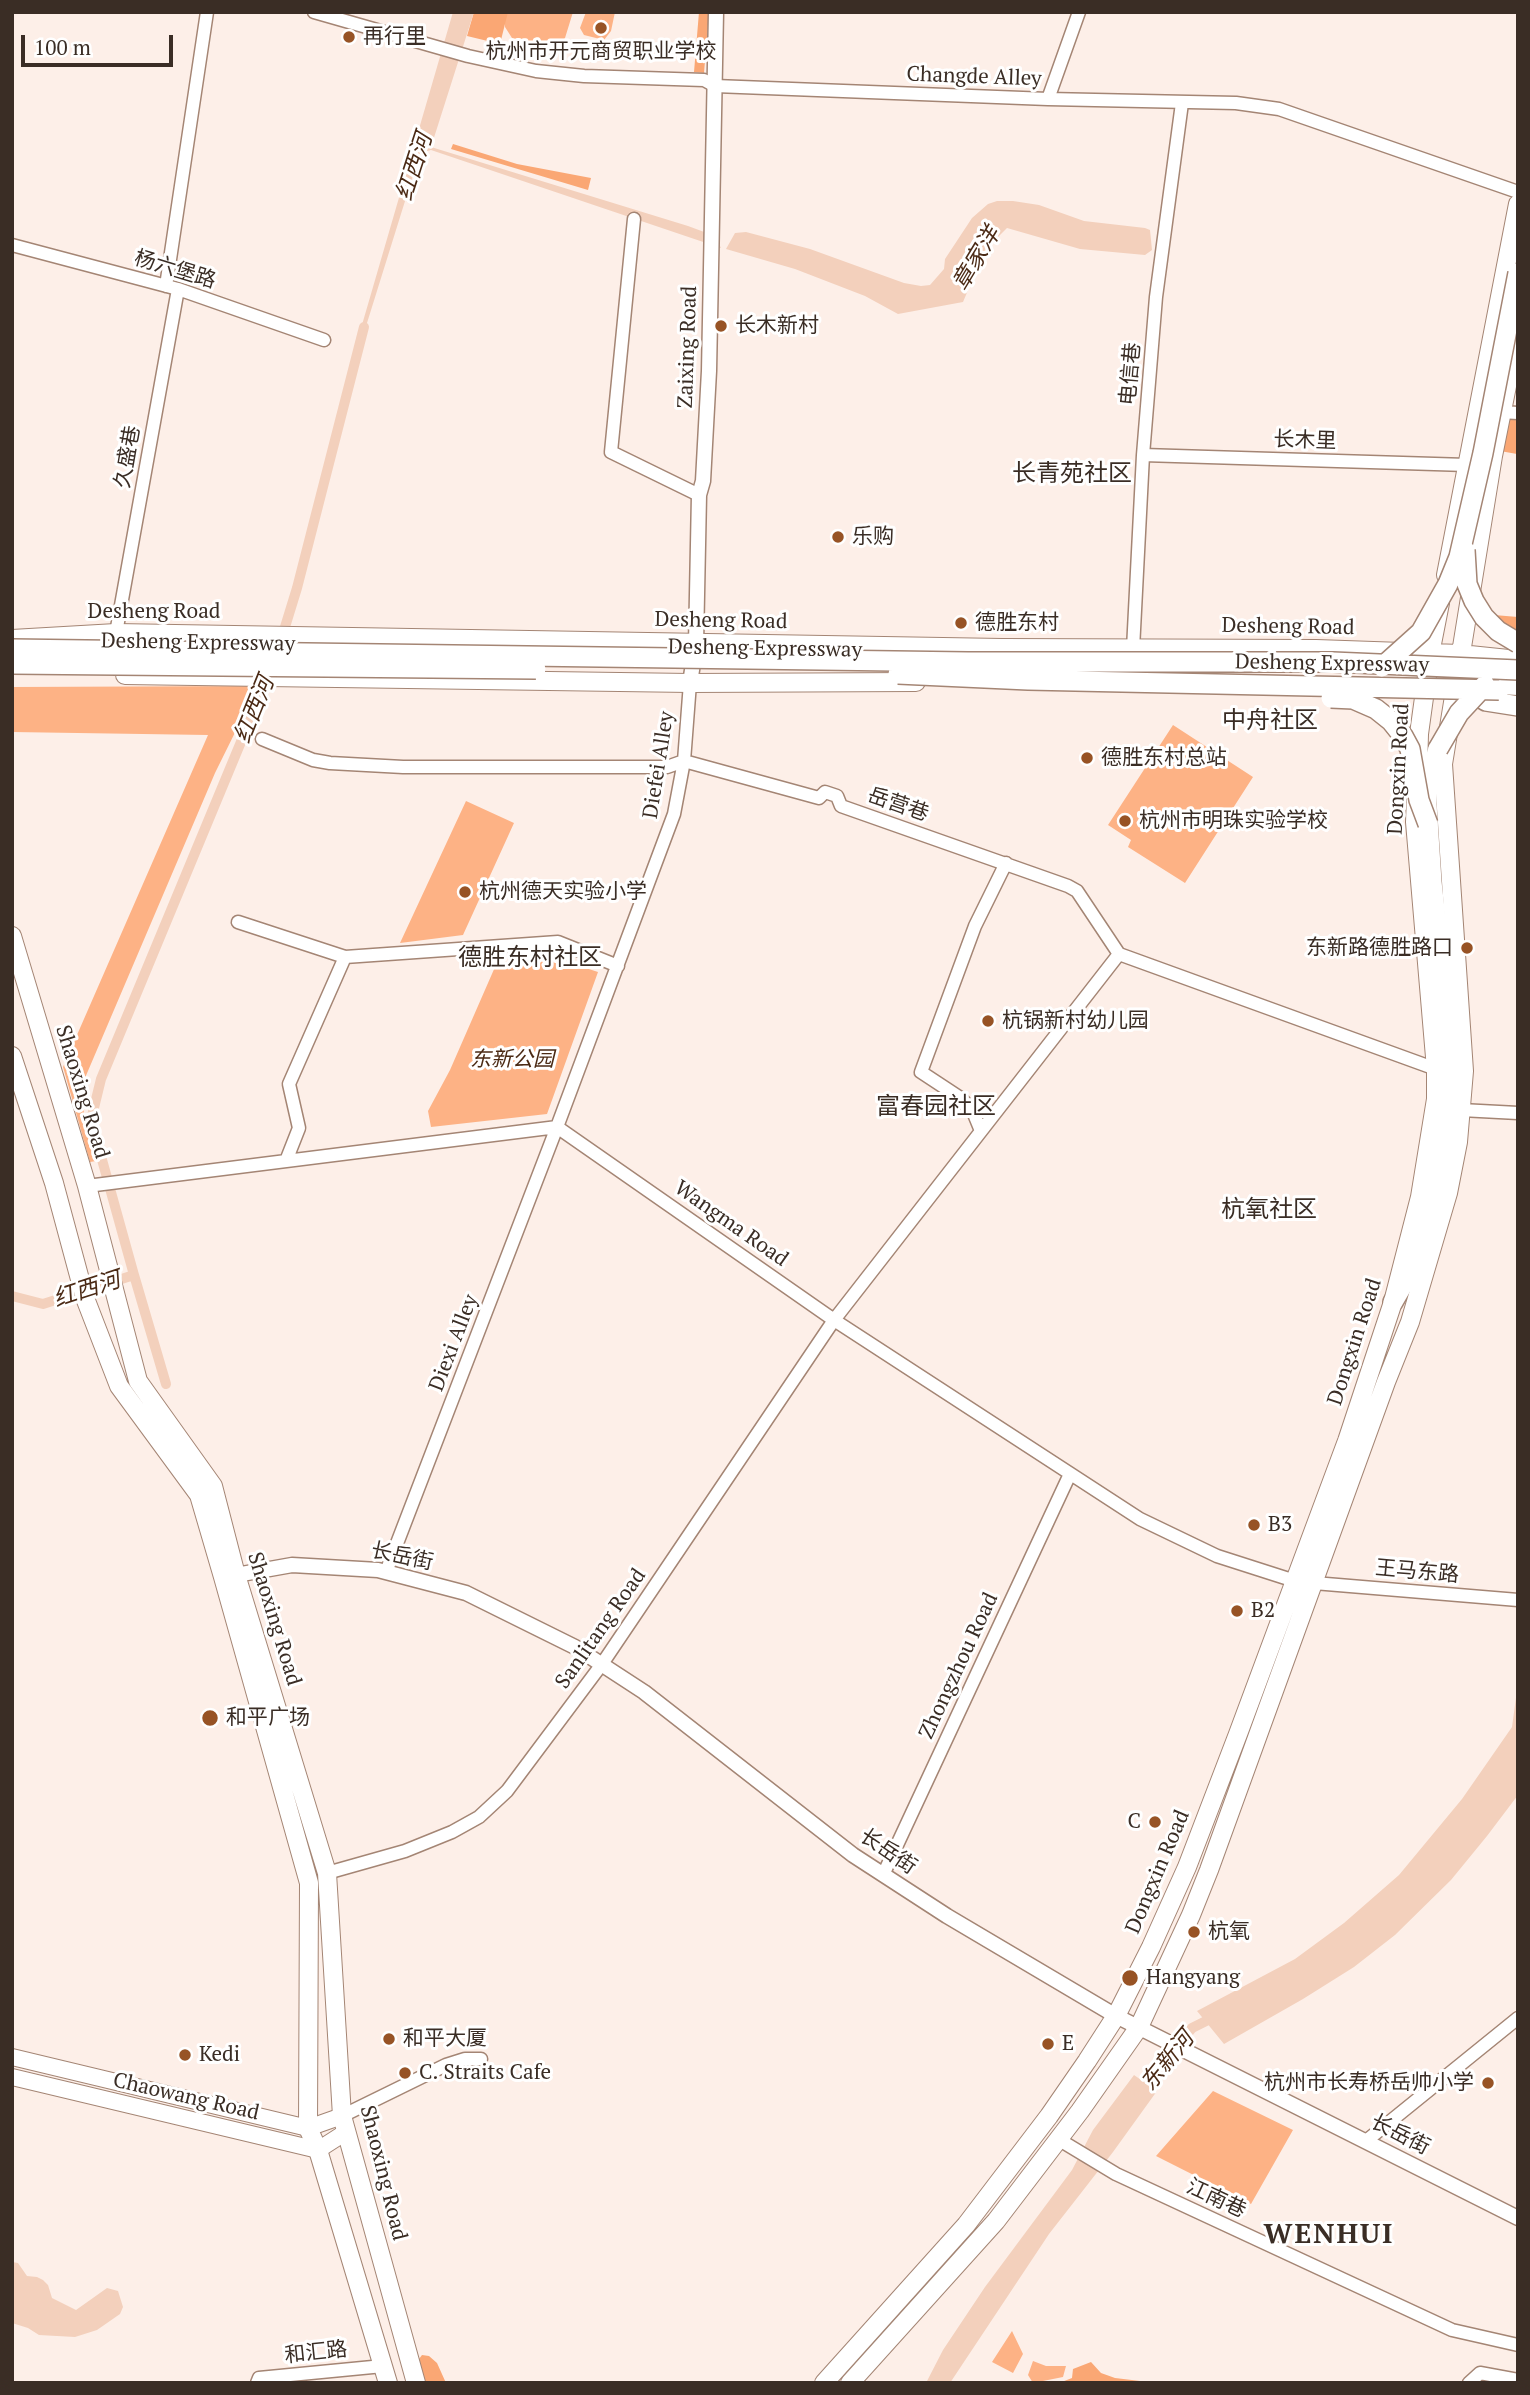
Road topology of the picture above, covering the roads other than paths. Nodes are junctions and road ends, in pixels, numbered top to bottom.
1 (208, 12) edge
2 (314, 12) edge
3 (716, 12) edge
4 (1079, 12) edge
5 (715, 86) junction
6 (1048, 99) junction
7 (1182, 103) junction
8 (1518, 192) edge
9 (1518, 204) edge
10 (634, 219) dead end
11 (12, 245) edge
12 (1518, 273) edge
13 (172, 287) junction
14 (1518, 331) edge
15 (324, 340) dead end
16 (1510, 412) edge
17 (1143, 455) junction
18 (1466, 465) junction
19 (699, 495) junction
20 (1466, 531) junction
21 (116, 633) junction
22 (1518, 643) edge
23 (696, 644) junction
24 (1133, 649) junction
25 (1430, 654) junction
26 (1460, 654) junction
27 (13, 656) edge
28 (1518, 660) edge
29 (1518, 671) edge
30 (1028, 680) junction
31 (1427, 681) junction
32 (690, 682) junction
33 (1456, 683) junction
34 (1518, 686) edge
35 (1518, 692) edge
36 (1294, 694) junction
37 (1518, 706) edge
38 (262, 739) dead end
39 (684, 761) junction
40 (1428, 824) junction
41 (1006, 863) junction
42 (238, 922) dead end
43 (12, 936) edge
44 (1119, 954) junction
45 (345, 957) junction
46 (618, 966) junction
47 (12, 1056) edge
48 (1436, 1069) junction
49 (1461, 1110) junction
50 (1518, 1113) edge
51 (557, 1127) junction
52 (981, 1131) junction
53 (286, 1161) junction
54 (94, 1185) junction
55 (1393, 1302) junction
56 (834, 1320) junction
57 (1070, 1475) junction
58 (386, 1572) junction
59 (236, 1575) junction
60 (1295, 1581) junction
61 (1314, 1583) junction
62 (1513, 1600) edge
63 (602, 1664) junction
64 (327, 1873) junction
65 (883, 1875) junction
66 (1116, 2016) junction
67 (1518, 2018) edge
68 (1139, 2027) junction
69 (12, 2057) edge
70 (481, 2059) dead end
71 (12, 2077) edge
72 (344, 2124) junction
73 (308, 2128) junction
74 (1058, 2139) junction
75 (1366, 2141) junction
76 (318, 2150) junction
77 (1518, 2218) edge
78 (1518, 2345) edge
79 (385, 2374) edge
80 (1518, 2380) edge
81 (851, 2381) edge
82 (257, 2383) edge
83 (416, 2383) edge
84 (822, 2383) edge
85 (1469, 2383) edge

1 - 13 street, 久盛巷
2 - 5 street, Changde Alley
3 - 5 street, Zaixing Road
4 - 6 street
5 - 6 street, Changde Alley
5 - 19 street, Zaixing Road
6 - 7 street, Changde Alley
7 - 8 street, Changde Alley
7 - 17 street, 电信巷
9 - 18 main road, Dongxin Road
10 - 19 street
11 - 13 street, 杨六堡路
12 - 20 highway, bridge
13 - 15 street, 杨六堡路
13 - 21 street, 久盛巷
14 - 16 main road, Dongxin Road
16 - 26 main road, Dongxin Road
17 - 18 street, 长木里
17 - 24 street, 电信巷
18 - 25 main road, Dongxin Road
19 - 23 street, Zaixing Road
20 - 22 highway, bridge
20 - 36 highway, bridge
21 - 23 main road, Desheng Road
21 - 27 main road, Desheng Road
23 - 24 main road, Desheng Road
23 - 32 street, Zaixing Road
24 - 25 main road, Desheng Road
25 - 26 main road, Desheng Road
25 - 31 main road, Dongxin Road
26 - 28 main road, Desheng Road
26 - 33 main road, Dongxin Road
27 - 29 highway, Desheng Expressway, bridge
27 - 30 highway, Desheng Expressway, bridge
27 - 32 main road
29 - 40 highway, bridge
30 - 35 highway, Desheng Expressway, bridge
30 - 36 highway, bridge
31 - 32 main road
31 - 33 main road
31 - 48 main road, Dongxin Road
32 - 39 street, Diefei Alley
33 - 34 main road
33 - 37 highway
33 - 49 main road, Dongxin Road
36 - 40 highway, bridge
38 - 39 street, 岳营巷
39 - 41 street, 岳营巷
39 - 46 street, Diefei Alley
40 - 55 highway
41 - 44 street, 岳营巷
41 - 52 street
42 - 45 street
43 - 54 main road, Shaoxing Road
44 - 48 street
44 - 52 street, Sanlitang Road
45 - 46 street
45 - 53 street
46 - 51 street, Diefei Alley
47 - 73 main road, Shaoxing Road
48 - 55 main road, Dongxin Road
49 - 50 street
49 - 61 main road, Dongxin Road
51 - 53 street
51 - 56 street, Wangma Road
51 - 58 street, Diexi Alley
52 - 56 street, Sanlitang Road
53 - 54 street
54 - 59 main road, Shaoxing Road
55 - 60 main road, Dongxin Road
56 - 57 street, Wangma Road
56 - 63 street, Sanlitang Road
57 - 60 street, Wangma Road
57 - 65 street, Zhongzhou Road
58 - 59 street, 长岳街
58 - 63 street, 长岳街
59 - 64 main road, Shaoxing Road
60 - 66 main road, Dongxin Road
61 - 62 street, 王马东路
61 - 68 main road, Dongxin Road
63 - 64 street, Sanlitang Road
63 - 65 street, 长岳街
64 - 72 main road, Shaoxing Road
65 - 66 street, 长岳街
66 - 68 street, 长岳街
66 - 84 main road, Dongxin Road
67 - 75 street
68 - 74 main road, Dongxin Road
68 - 75 street, 长岳街
69 - 73 main road, Chaowang Road
70 - 72 street
71 - 76 main road, Chaowang Road
72 - 73 main road
72 - 76 main road
72 - 83 main road, Shaoxing Road
73 - 76 main road, Shaoxing Road
74 - 78 street, 江南巷
74 - 81 main road, Dongxin Road
75 - 77 street, 长岳街
76 - 79 main road, Shaoxing Road
79 - 82 street, 和汇路
80 - 85 street

